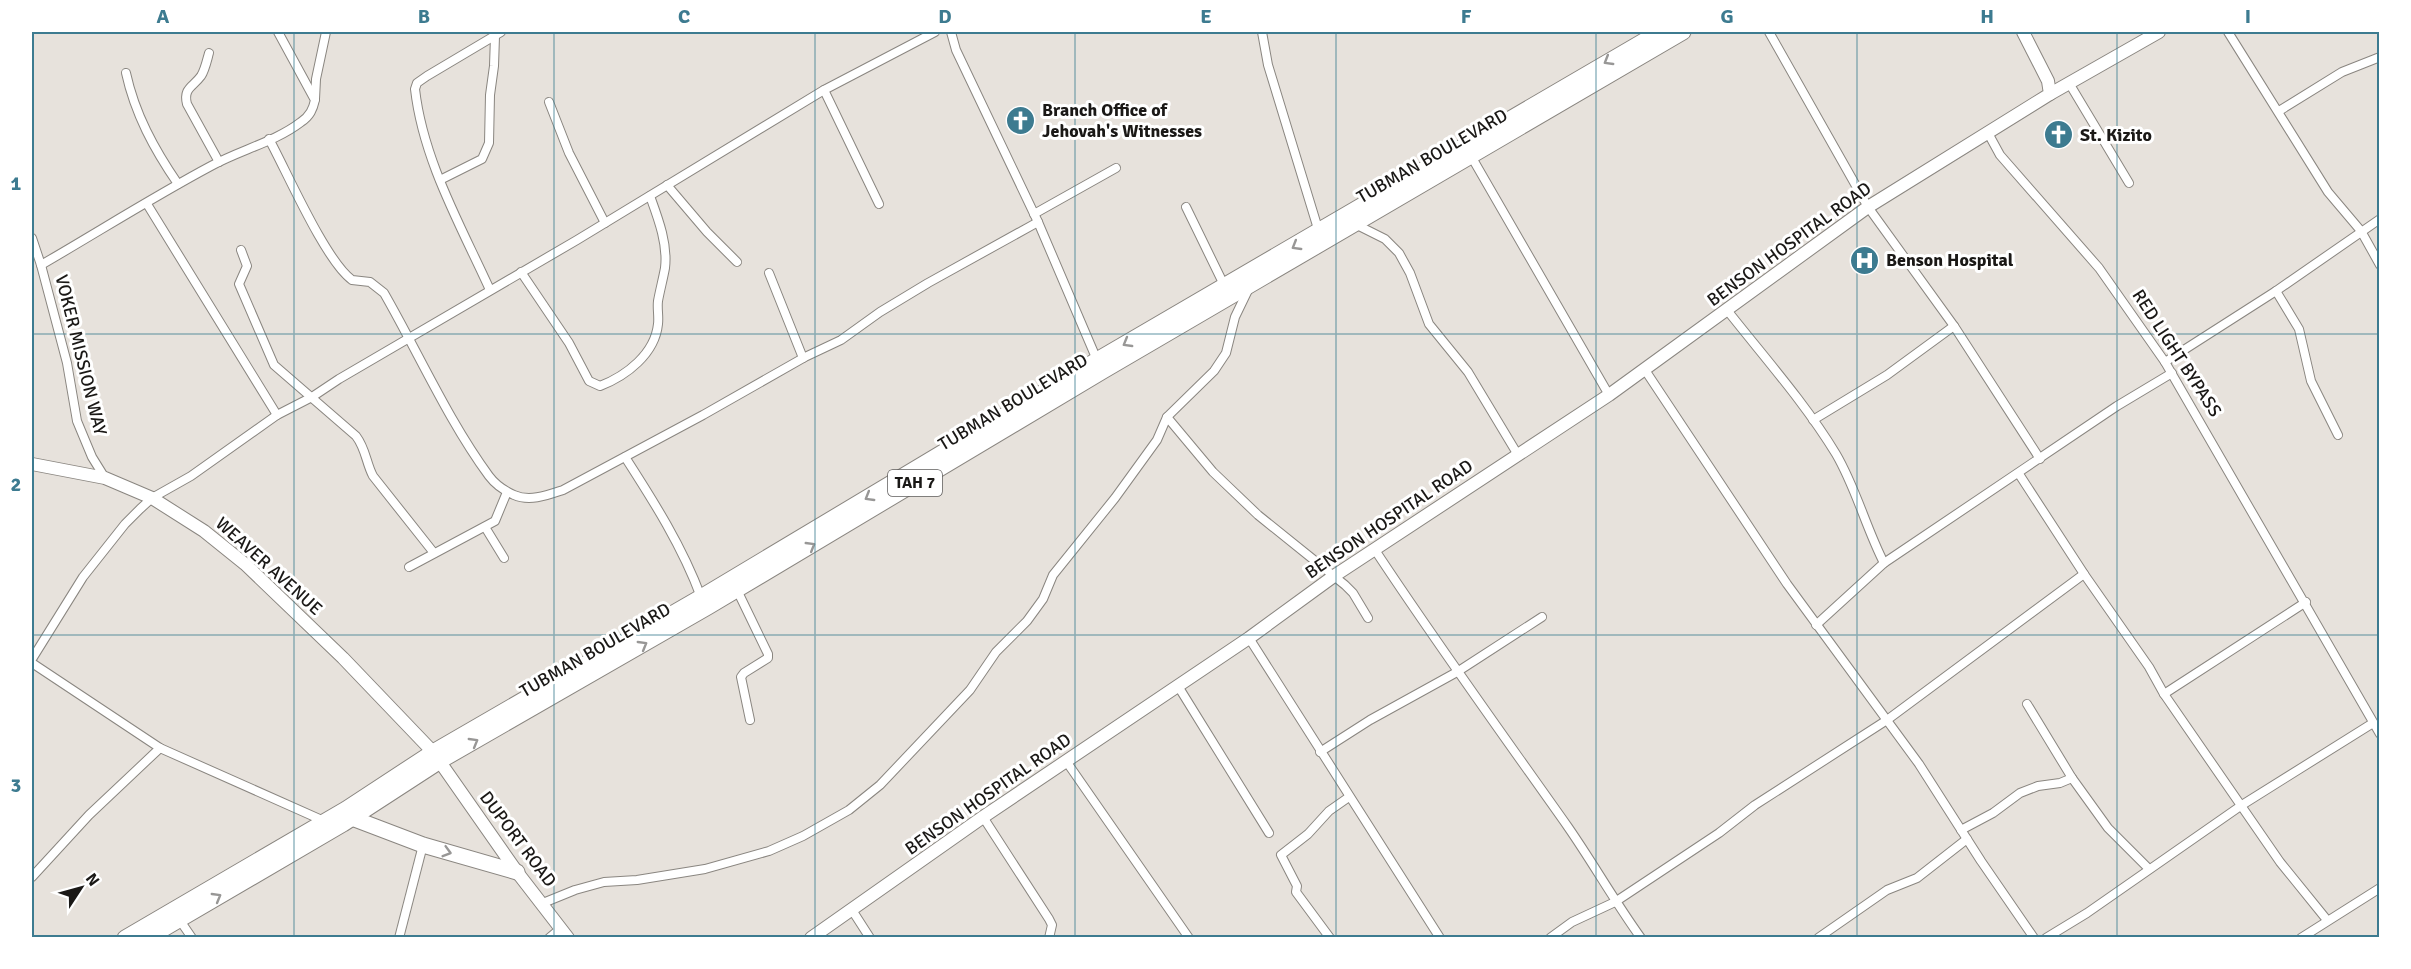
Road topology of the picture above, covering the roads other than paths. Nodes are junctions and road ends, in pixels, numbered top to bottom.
1 (278, 32) edge
2 (326, 32) edge
3 (935, 32) edge
4 (951, 32) edge
5 (1262, 32) edge
6 (1659, 32) edge
7 (1683, 32) edge
8 (1769, 32) edge
9 (2022, 32) edge
10 (2155, 32) edge
11 (2228, 32) edge
12 (498, 34) edge
13 (209, 53) dead end
14 (2379, 57) edge
15 (126, 73) dead end
16 (2069, 83) junction
17 (824, 90) junction
18 (2050, 94) junction
19 (315, 100) junction
20 (549, 102) dead end
21 (2279, 111) junction
22 (1988, 133) junction
23 (269, 139) junction
24 (1471, 156) junction
25 (219, 162) junction
26 (1116, 168) dead end
27 (440, 180) junction
28 (2129, 183) dead end
29 (178, 184) junction
30 (667, 185) junction
31 (650, 196) junction
32 (147, 204) junction
33 (879, 204) dead end
34 (1185, 207) dead end
35 (1868, 207) junction
36 (1036, 218) junction
37 (2379, 219) edge
38 (604, 223) junction
39 (1355, 224) junction
40 (2361, 231) junction
41 (32, 238) edge
42 (1321, 238) junction
43 (241, 250) dead end
44 (737, 262) dead end
45 (41, 265) junction
46 (2379, 265) edge
47 (521, 273) junction
48 (769, 273) dead end
49 (1225, 287) junction
50 (1249, 287) junction
51 (490, 290) junction
52 (2276, 291) junction
53 (1727, 310) junction
54 (1954, 326) junction
55 (410, 338) junction
56 (803, 358) junction
57 (1097, 360) junction
58 (2165, 362) junction
59 (1645, 370) junction
60 (2172, 373) junction
61 (1609, 395) junction
62 (312, 397) junction
63 (277, 415) junction
64 (1167, 417) junction
65 (1813, 420) junction
66 (2338, 435) dead end
67 (1518, 455) junction
68 (625, 457) junction
69 (2040, 459) junction
70 (32, 464) edge
71 (2019, 474) junction
72 (105, 478) junction
73 (507, 492) junction
74 (152, 498) junction
75 (485, 527) junction
76 (1375, 550) junction
77 (434, 553) junction
78 (504, 558) dead end
79 (1884, 563) junction
80 (409, 567) dead end
81 (2084, 574) junction
82 (1334, 576) junction
83 (737, 590) junction
84 (701, 597) junction
85 (2306, 602) junction
86 (1542, 617) dead end
87 (1368, 618) dead end
88 (1816, 625) junction
89 (1248, 638) junction
90 (32, 661) edge
91 (1457, 672) junction
92 (1178, 686) junction
93 (2164, 694) junction
94 (2027, 704) dead end
95 (750, 720) dead end
96 (1887, 720) junction
97 (2373, 723) junction
98 (2379, 734) edge
99 (160, 748) junction
100 (1320, 753) junction
101 (437, 757) junction
102 (1066, 761) junction
103 (2072, 778) junction
104 (1349, 797) junction
105 (2242, 805) junction
106 (983, 817) junction
107 (352, 818) junction
108 (324, 821) junction
109 (1961, 830) junction
110 (1269, 833) dead end
111 (1966, 838) junction
112 (423, 845) junction
113 (2149, 869) junction
114 (517, 872) junction
115 (32, 877) edge
116 (2379, 888) edge
117 (1615, 902) junction
118 (543, 903) junction
119 (852, 910) junction
120 (179, 919) junction
121 (2327, 920) junction
122 (565, 932) edge
123 (1185, 935) edge
124 (125, 938) edge
125 (148, 938) edge
126 (192, 938) edge
127 (399, 938) edge
128 (549, 938) edge
129 (811, 938) edge
130 (870, 938) edge
131 (1049, 938) edge
132 (1330, 938) edge
133 (1440, 938) edge
134 (1550, 938) edge
135 (1641, 938) edge
136 (1818, 938) edge
137 (2034, 938) edge
138 (2046, 938) edge
139 (2301, 938) edge

1 - 19 street
2 - 19 street
3 - 17 street
4 - 36 street
5 - 42 street
6 -> 42 highway, TUBMAN BOULEVARD / TAH 7
7 - 24 highway, TUBMAN BOULEVARD / TAH 7
8 - 35 street
9 - 18 street
10 - 16 street
11 - 21 street
12 - 27 street
12 - 27 street
13 - 25 street
14 - 21 street
15 - 29 street
16 - 18 street
16 - 28 street
17 - 30 street
17 - 33 street
18 - 22 street
19 - 23 street
20 - 38 street
21 - 40 street
22 - 35 street, BENSON HOSPITAL ROAD
22 - 58 street, RED LIGHT BYPASS
23 - 25 street
23 - 55 street
24 - 39 highway, TUBMAN BOULEVARD / TAH 7
24 - 61 street
25 - 29 street
26 - 36 street
27 - 51 street
29 - 32 street
30 - 31 street
30 - 44 street
31 - 38 street
31 - 47 street
32 - 45 street
32 - 63 street
34 - 49 street
35 - 53 street, BENSON HOSPITAL ROAD
35 - 54 street
36 - 56 street
36 - 57 street
37 - 40 street
38 - 47 street
39 - 42 highway, TUBMAN BOULEVARD / TAH 7
39 - 67 street
40 - 46 street
40 - 52 street
41 - 45 street, VOKER MISSION WAY
42 -> 49 highway, TUBMAN BOULEVARD / TAH 7
42 - 50 highway, TUBMAN BOULEVARD / TAH 7
43 - 62 street
45 - 72 street, VOKER MISSION WAY
47 - 51 street
48 - 56 street
49 -> 57 highway, TUBMAN BOULEVARD / TAH 7
50 - 64 street
83 -> 50 highway, TUBMAN BOULEVARD / TAH 7
51 - 55 street
52 - 58 street
52 - 66 street
53 - 59 street, BENSON HOSPITAL ROAD
53 - 65 street
54 - 65 street
54 - 69 street
55 - 62 street
55 - 73 street
56 - 68 street
57 -> 84 highway, TUBMAN BOULEVARD / TAH 7
58 - 60 street, RED LIGHT BYPASS
59 - 61 street, BENSON HOSPITAL ROAD
59 - 88 street
60 - 69 street
60 - 85 street, RED LIGHT BYPASS
61 - 67 street, BENSON HOSPITAL ROAD
62 - 63 street
62 - 77 street
63 - 74 street
64 - 82 street
64 - 118 street
65 - 79 street
67 - 76 street, BENSON HOSPITAL ROAD
68 - 73 street
68 - 84 street
69 - 71 street
70 - 72 street, WEAVER AVENUE
71 - 79 street
71 - 81 street
72 - 74 street, WEAVER AVENUE
73 - 75 street
74 - 90 street
74 - 101 street, WEAVER AVENUE
75 - 77 street
75 - 78 street
76 - 82 street, BENSON HOSPITAL ROAD
76 - 91 street
77 - 80 street
79 - 88 street
81 - 93 street
81 - 96 street
82 - 87 street
82 - 89 street, BENSON HOSPITAL ROAD
83 - 95 street
101 -> 83 highway, TUBMAN BOULEVARD / TAH 7
84 - 101 highway, TUBMAN BOULEVARD / TAH 7
85 - 93 street
85 - 97 street, RED LIGHT BYPASS
86 - 91 street
88 - 96 street
89 - 92 street, BENSON HOSPITAL ROAD
89 - 100 street
90 - 99 street
91 - 100 street
91 - 117 street
92 - 102 street, BENSON HOSPITAL ROAD
92 - 110 street
93 - 105 street
94 - 103 street
96 - 109 street
96 - 117 street
97 - 98 street, RED LIGHT BYPASS
97 - 105 street
99 - 108 street
99 - 115 street
100 - 104 street
101 - 107 highway, TUBMAN BOULEVARD / TAH 7
101 - 108 highway, TUBMAN BOULEVARD / TAH 7
101 - 114 street, DUPORT ROAD
102 - 106 street, BENSON HOSPITAL ROAD
102 - 123 street
103 - 109 street
103 - 113 street
104 - 132 street
104 - 133 street
105 - 113 street
105 - 121 street
106 - 119 street, BENSON HOSPITAL ROAD
106 - 131 street
107 - 112 highway
120 -> 107 highway, TUBMAN BOULEVARD / TAH 7
108 - 124 highway, TUBMAN BOULEVARD / TAH 7
109 - 111 street
111 - 136 street
111 - 137 street
112 -> 114 highway
112 - 127 street
113 - 138 street
114 - 118 street, DUPORT ROAD
116 - 121 street
117 - 134 street
117 - 135 street
118 - 122 street, DUPORT ROAD
119 - 129 street, BENSON HOSPITAL ROAD
119 - 130 street
120 - 125 highway, TUBMAN BOULEVARD / TAH 7
120 - 126 street
121 - 139 street
122 - 128 street

